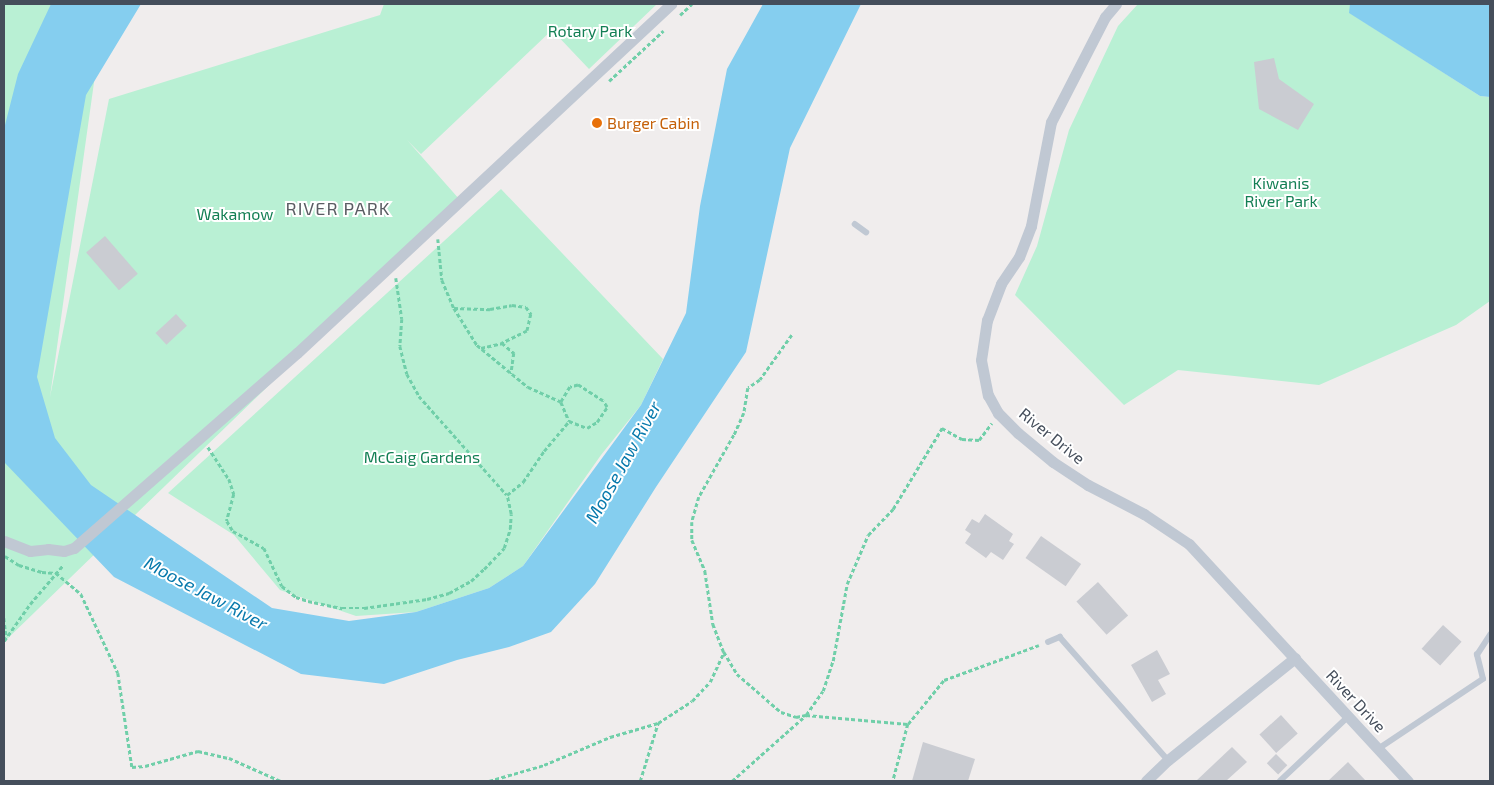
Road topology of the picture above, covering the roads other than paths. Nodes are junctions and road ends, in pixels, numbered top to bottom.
1 (671, 4) edge
2 (1116, 4) edge
3 (855, 224) dead end
4 (866, 232) dead end
5 (4, 541) edge
6 (1490, 635) edge
7 (1048, 642) road end
8 (1295, 658) junction
9 (1348, 717) junction
10 (1378, 749) junction
11 (1168, 760) junction
12 (1146, 781) edge
13 (1280, 781) edge
14 (1408, 781) edge

1 - 5 street
2 - 8 street, River Drive
3 - 4 lane
6 - 10 lane
7 - 11 lane
8 - 9 street, River Drive
8 - 11 street
9 - 10 street, River Drive
9 - 13 lane
10 - 14 street, River Drive
11 - 12 street

